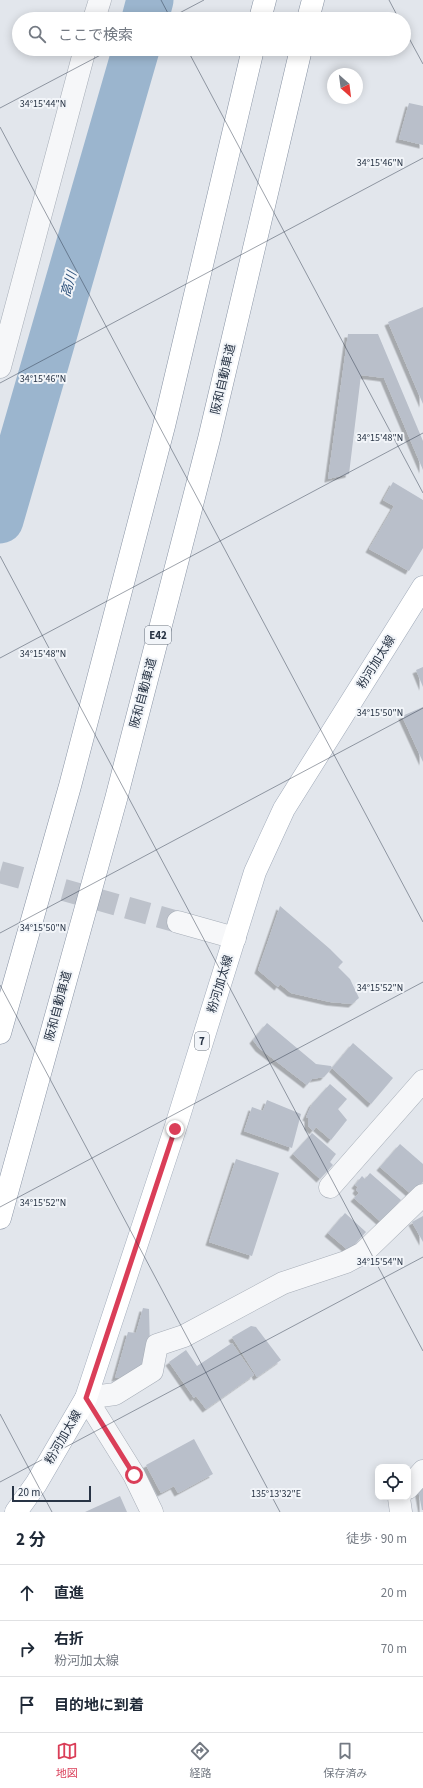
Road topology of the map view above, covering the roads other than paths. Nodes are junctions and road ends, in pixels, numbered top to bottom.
1 (100, 0) edge
2 (265, 0) edge
3 (313, 0) edge
4 (96, 12) edge
5 (262, 12) edge
6 (310, 12) edge
7 (83, 56) edge
8 (251, 56) edge
9 (299, 56) edge
10 (0, 367) edge
11 (423, 587) edge
12 (178, 922) tunnel mouth
13 (235, 938) junction
14 (0, 1033) edge
15 (423, 1081) edge
16 (330, 1187) dead end
17 (423, 1195) edge
18 (0, 1218) edge
19 (86, 1398) junction
20 (423, 1471) edge
21 (411, 1485) edge
22 (399, 1500) edge
23 (16, 1512) edge
24 (152, 1512) edge
25 (401, 1512) edge

1 - 4 street
2 - 5 main road
3 - 6 main road
7 - 10 street
8 - 14 main road
9 - 18 main road, 阪和自動車道 / E42
11 - 13 main road, 粉河加太線 / 7
12 - 13 street
13 - 19 main road, 粉河加太線 / 7
15 - 16 street
17 - 19 street
19 - 23 main road, 粉河加太線 / 7
19 - 24 street
20 - 21 street
22 - 25 street

